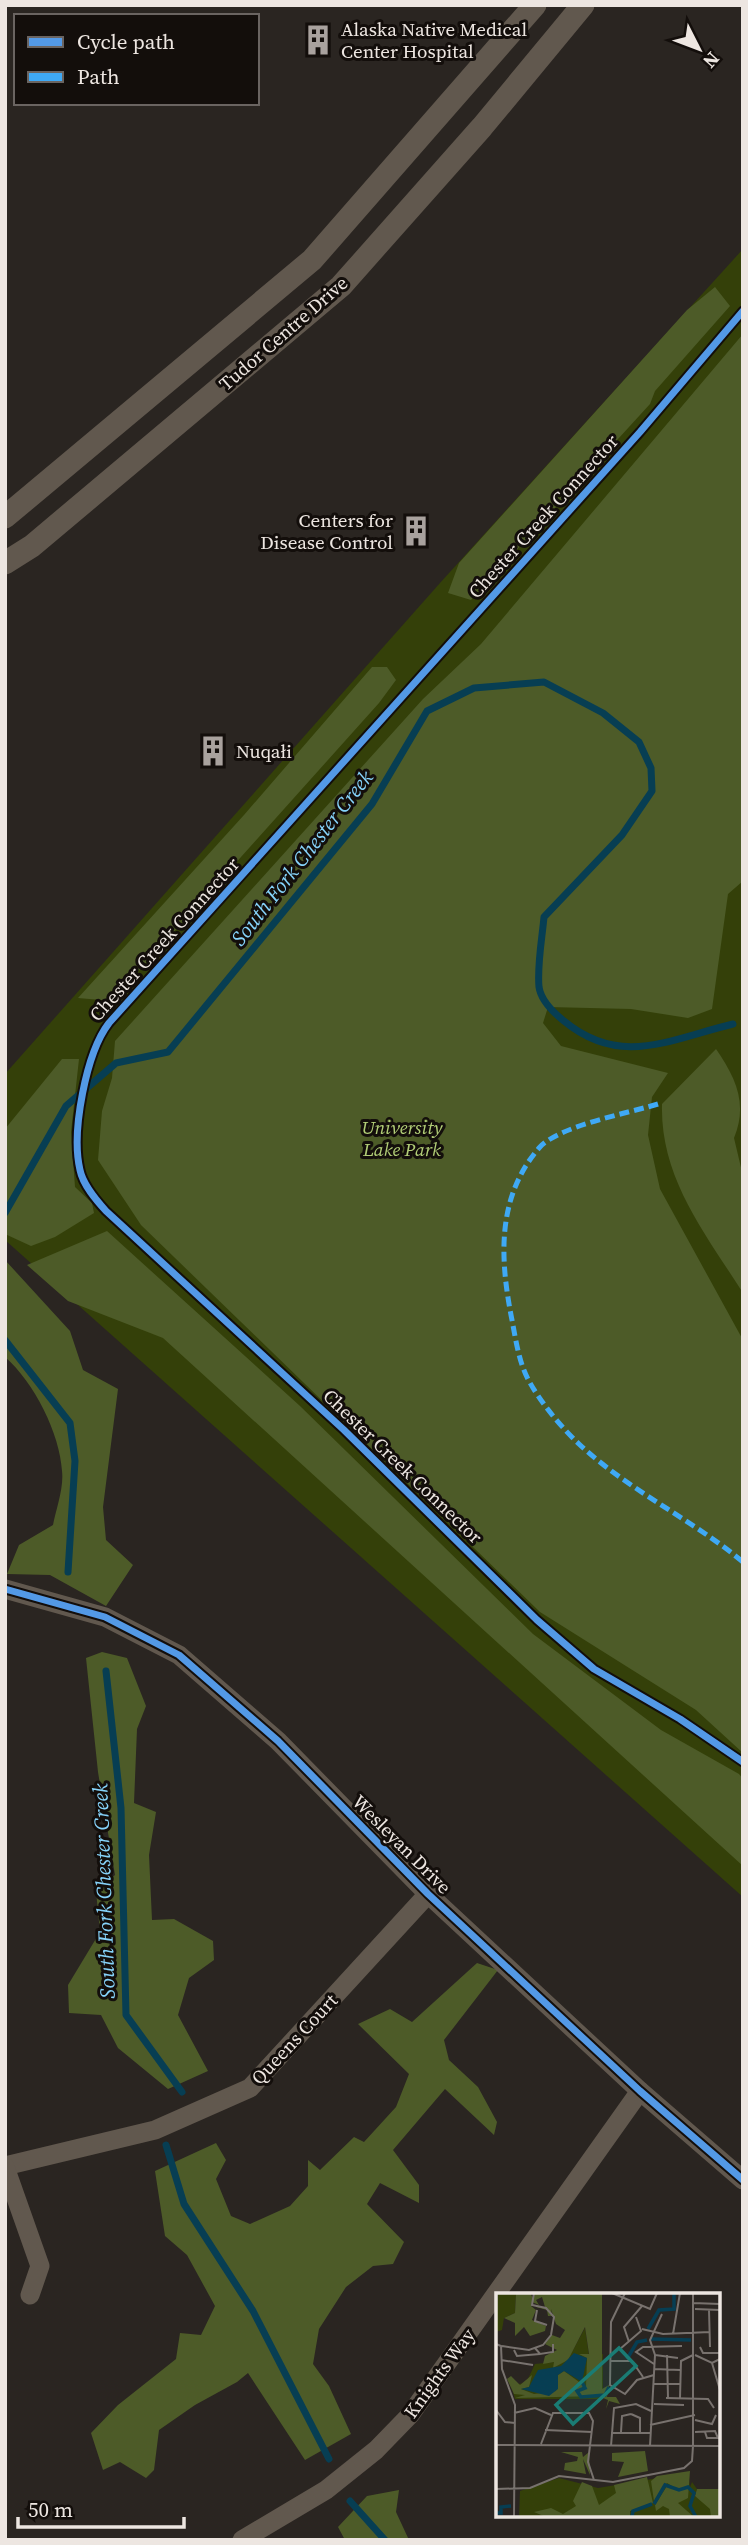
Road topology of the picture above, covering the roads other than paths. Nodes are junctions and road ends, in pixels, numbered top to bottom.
1 (535, 5) edge
2 (583, 5) edge
3 (5, 517) edge
4 (5, 563) edge
5 (5, 1589) edge
6 (428, 1894) junction
7 (640, 2091) junction
8 (5, 2166) edge
9 (743, 2180) edge
10 (497, 2293) edge
11 (30, 2294) dead end
12 (496, 2294) edge
13 (242, 2540) edge

1 - 3 street, Tudor Centre Drive
2 - 4 street, Tudor Centre Drive
5 - 6 street, Wesleyan Drive
6 - 7 street, Wesleyan Drive
6 - 8 street, Queens Court
7 - 9 street, Wesleyan Drive
7 - 10 street, Knights Way
8 - 11 street
12 - 13 street, Knights Way

